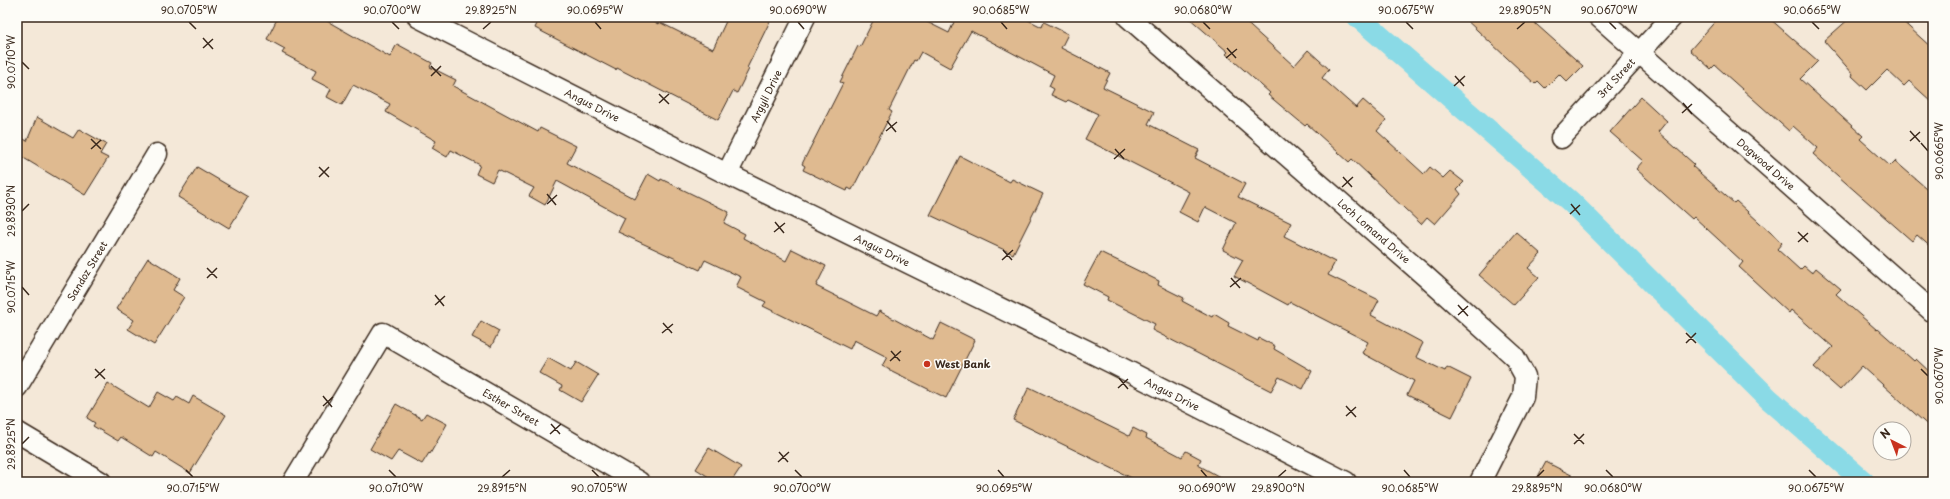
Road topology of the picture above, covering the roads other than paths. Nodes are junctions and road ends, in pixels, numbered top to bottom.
1 (418, 17) edge
2 (805, 17) edge
3 (1128, 17) edge
4 (1599, 17) edge
5 (1672, 17) edge
6 (1640, 52) junction
7 (1561, 138) dead end
8 (157, 154) dead end
9 (727, 174) junction
10 (1933, 312) edge
11 (17, 387) edge
12 (17, 432) edge
13 (101, 482) edge
14 (293, 482) edge
15 (639, 482) edge
16 (1346, 482) edge
17 (1480, 482) edge

1 - 9 street, Angus Drive
2 - 9 street, Argyll Drive
3 - 17 street, Loch Lomand Drive
4 - 6 street, Dogwood Drive
5 - 6 street, 3rd Street
6 - 7 street, 3rd Street
6 - 10 street, Dogwood Drive
8 - 11 street, Sandoz Street
9 - 16 street, Angus Drive
12 - 13 street
14 - 15 street, Esther Street

